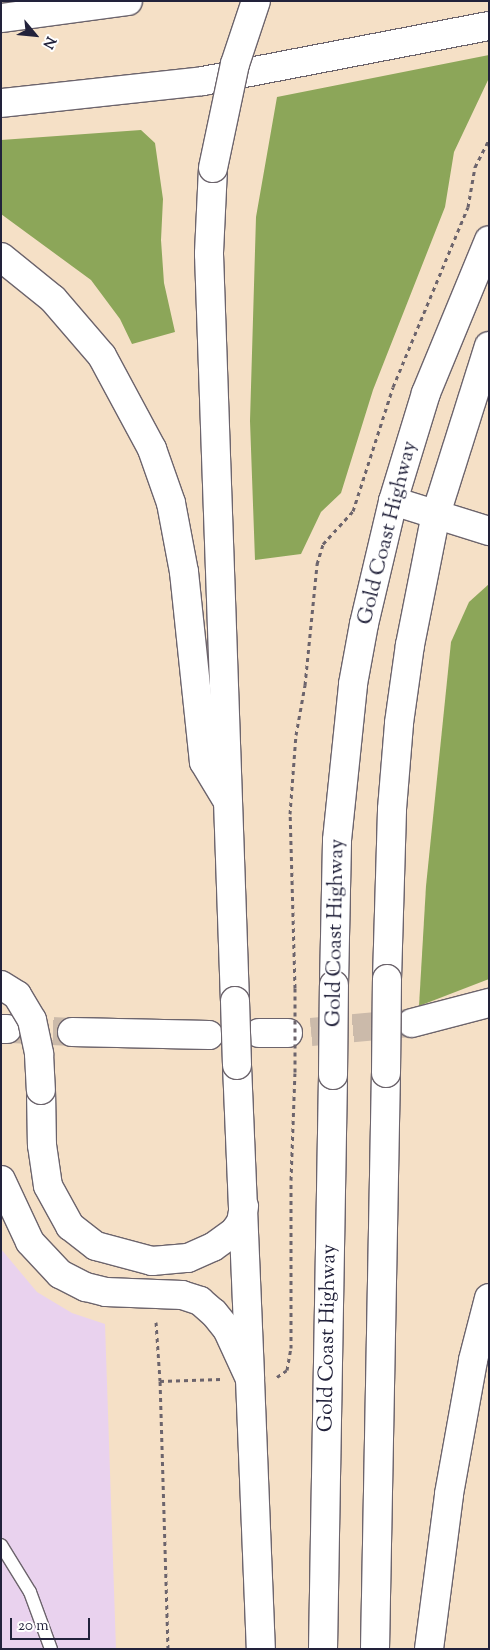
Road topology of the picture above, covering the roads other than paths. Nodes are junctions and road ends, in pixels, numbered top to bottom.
1 (128, 1) edge
2 (256, 1) edge
3 (1, 18) edge
4 (489, 26) edge
5 (1, 103) edge
6 (489, 240) edge
7 (1, 257) edge
8 (489, 346) edge
9 (393, 500) junction
10 (436, 514) junction
11 (489, 531) edge
12 (228, 800) junction
13 (1, 984) edge
14 (489, 1003) edge
15 (412, 1023) tunnel mouth
16 (72, 1032) tunnel mouth
17 (300, 1032) tunnel mouth
18 (259, 1033) dead end
19 (209, 1035) dead end
20 (1, 1180) edge
21 (244, 1206) junction
22 (489, 1298) edge
23 (250, 1379) junction
24 (1, 1545) edge
25 (51, 1649) edge
26 (261, 1649) edge
27 (322, 1649) edge
28 (375, 1649) edge
29 (429, 1649) edge

1 - 3 main road
2 - 12 main road, bridge
4 - 5 main road
6 - 9 main road, Gold Coast Highway
7 - 12 main road
8 - 10 main road, Gold Coast Highway
9 - 10 main road
9 - 27 main road, Gold Coast Highway, bridge
10 - 11 main road
10 - 28 main road, Gold Coast Highway, bridge
12 - 21 main road, bridge
13 - 21 main road, bridge
14 - 15 main road
16 - 19 main road
17 - 18 main road
20 - 23 main road
21 - 23 main road
22 - 29 main road
23 - 26 main road
24 - 25 lane

